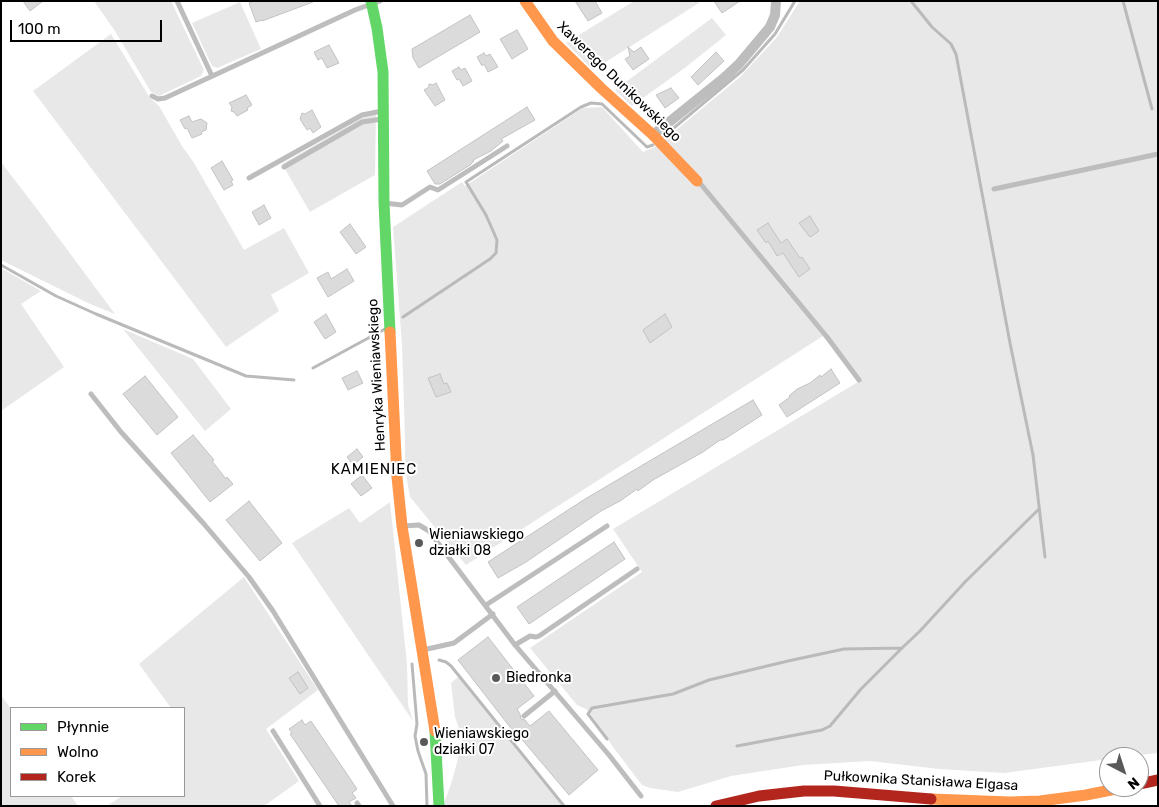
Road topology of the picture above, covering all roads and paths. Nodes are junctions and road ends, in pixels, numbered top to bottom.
1 (177, 1) edge
2 (525, 1) edge
3 (374, 2) edge
4 (777, 3) edge
5 (212, 76) junction
6 (152, 96) dead end
7 (383, 115) junction
8 (653, 135) junction
9 (507, 146) dead end
10 (1158, 154) edge
11 (284, 167) dead end
12 (249, 178) dead end
13 (697, 181) joint
14 (994, 189) dead end
15 (384, 203) junction
16 (859, 380) dead end
17 (91, 394) dead end
18 (402, 526) junction
19 (607, 526) dead end
20 (637, 569) dead end
21 (486, 605) junction
22 (493, 614) junction
23 (516, 645) junction
24 (422, 650) junction
25 (555, 691) junction
26 (524, 716) dead end
27 (273, 731) dead end
28 (1099, 792) edge
29 (641, 796) dead end
30 (1041, 803) edge
31 (320, 806) edge
32 (393, 806) edge
33 (439, 806) edge
34 (716, 806) edge

1 - 5 lane
2 - 8 street, Xawerego Dunikowskiego
3 - 5 lane
3 - 7 street, Henryka Wieniawskiego
4 - 8 street
5 - 6 lane
7 - 11 lane
7 - 12 lane
7 - 15 street, Henryka Wieniawskiego
8 - 13 street, Xawerego Dunikowskiego
9 - 15 lane
10 - 14 lane
13 - 16 lane
15 - 18 street, Henryka Wieniawskiego
17 - 32 lane
18 - 21 lane
18 - 24 street, Henryka Wieniawskiego
19 - 21 lane
20 - 23 lane
21 - 22 lane
22 - 23 lane
22 - 24 lane
23 - 25 lane
24 - 33 street, Henryka Wieniawskiego
25 - 26 lane
25 - 29 lane
27 - 31 lane
28 - 30 street, Pułkownika Stanisława Elgasa
30 - 34 street, Pułkownika Stanisława Elgasa

